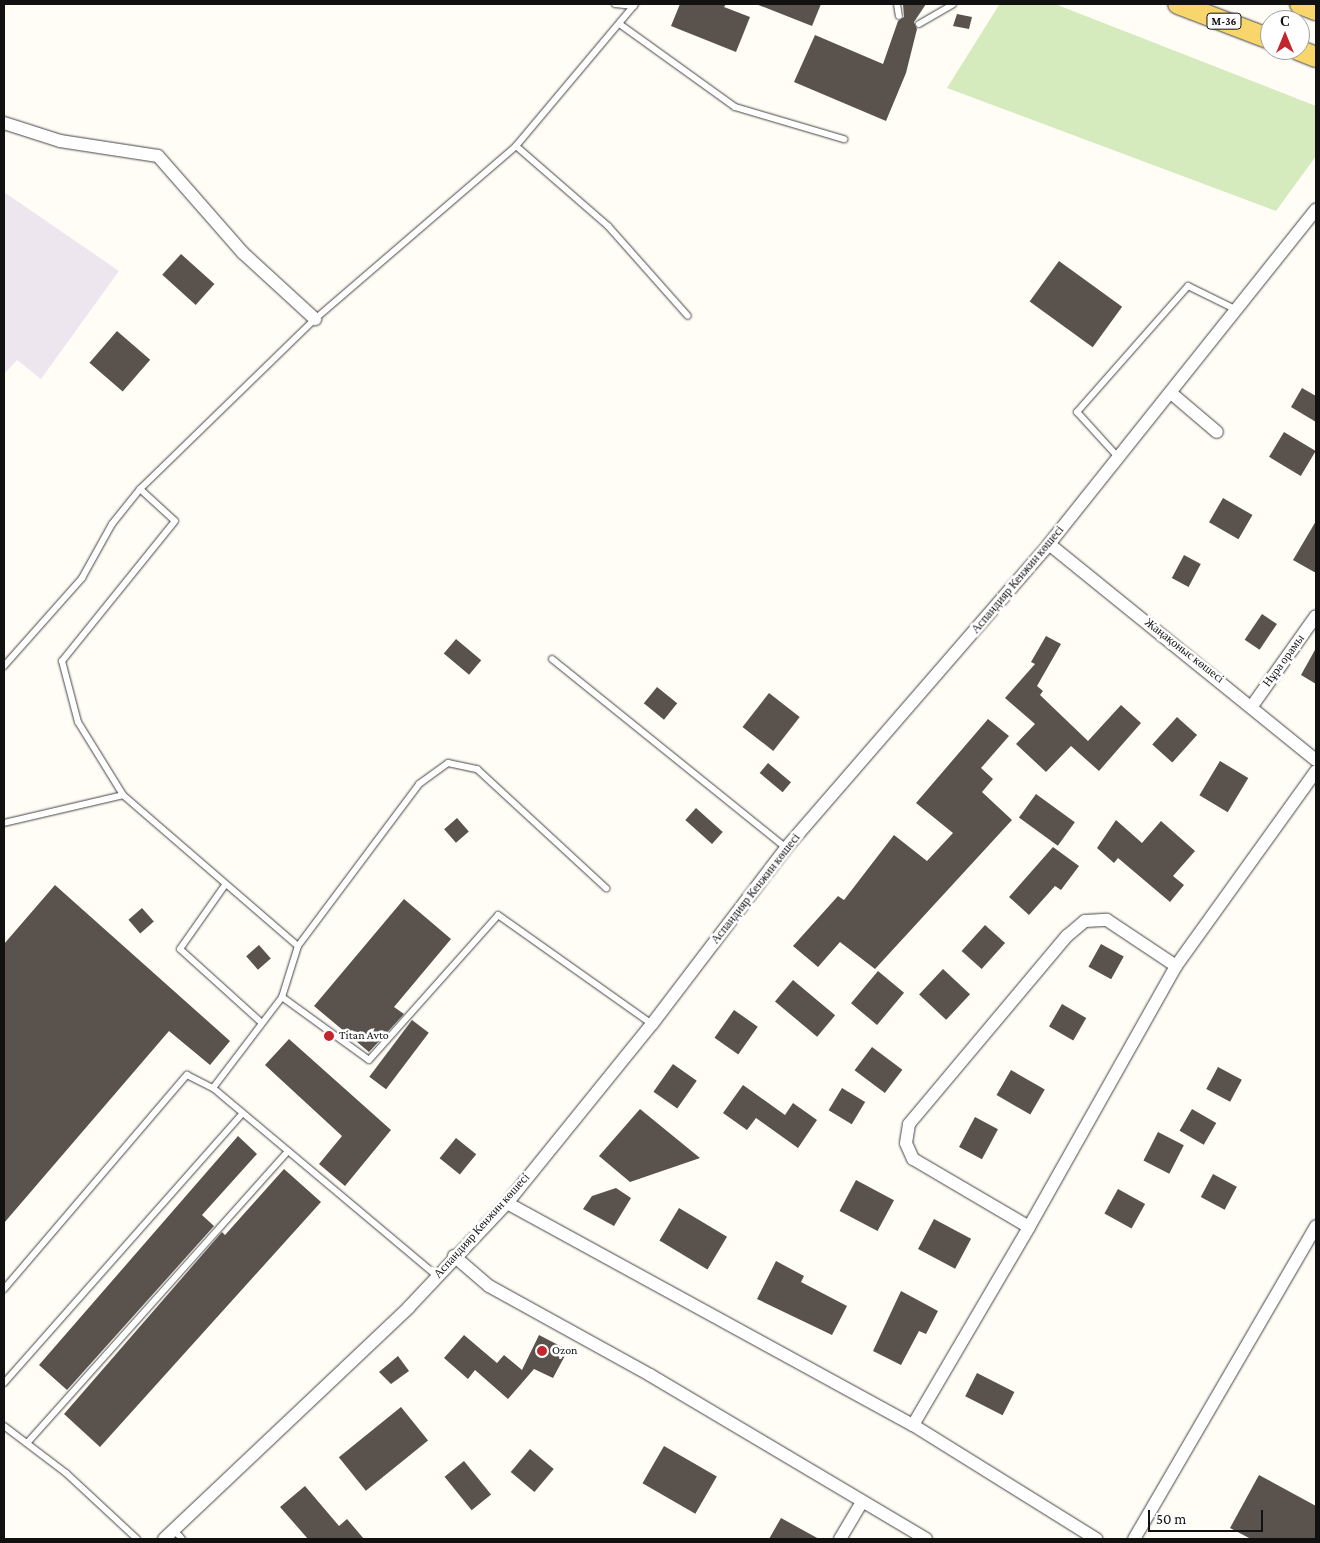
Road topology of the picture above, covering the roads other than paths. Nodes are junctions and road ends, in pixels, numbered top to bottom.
1 (616, 4) edge
2 (897, 4) edge
3 (953, 4) edge
4 (1178, 4) edge
5 (1300, 4) edge
6 (635, 5) edge
7 (1316, 10) edge
8 (899, 16) dead end
9 (919, 24) dead end
10 (621, 25) junction
11 (1260, 35) edge
12 (4, 123) edge
13 (844, 139) dead end
14 (516, 146) junction
15 (1316, 209) edge
16 (1237, 310) junction
17 (688, 316) dead end
18 (315, 319) junction
19 (1171, 393) junction
20 (1217, 432) dead end
21 (1119, 458) junction
22 (140, 489) junction
23 (1049, 544) junction
24 (1316, 616) edge
25 (552, 659) dead end
26 (4, 666) edge
27 (1252, 706) junction
28 (1316, 760) edge
29 (1316, 771) edge
30 (123, 795) junction
31 (4, 823) edge
32 (786, 848) junction
33 (225, 885) junction
34 (606, 888) dead end
35 (298, 946) junction
36 (1176, 966) junction
37 (282, 997) junction
38 (262, 1023) junction
39 (652, 1024) junction
40 (212, 1088) junction
41 (242, 1114) junction
42 (288, 1151) junction
43 (507, 1203) junction
44 (1316, 1226) edge
45 (1030, 1227) junction
46 (454, 1256) junction
47 (437, 1276) junction
48 (4, 1289) edge
49 (4, 1382) edge
50 (913, 1425) junction
51 (4, 1426) edge
52 (28, 1442) junction
53 (862, 1502) junction
54 (178, 1535) edge
55 (137, 1539) edge
56 (164, 1539) edge
57 (840, 1539) edge
58 (926, 1539) edge
59 (1096, 1539) edge
60 (1134, 1539) edge

1 - 6 lane
2 - 8 lane
3 - 9 lane
4 - 11 main road, M-36
5 - 7 main road
6 - 10 lane
10 - 13 lane
10 - 14 lane
12 - 18 street
14 - 17 lane
14 - 18 lane
15 - 16 street, Аспандияр Кенжин көшесі
16 - 19 street, Аспандияр Кенжин көшесі
16 - 21 lane
18 - 22 lane
19 - 20 street
19 - 21 street, Аспандияр Кенжин көшесі
21 - 23 street, Аспандияр Кенжин көшесі
22 - 26 lane
22 - 30 lane
23 - 27 street, Жаңақоныс көшесі
23 - 32 street, Аспандияр Кенжин көшесі
24 - 27 street, Нұра орамы
25 - 32 lane
27 - 28 street, Жаңақоныс көшесі
29 - 36 street
30 - 31 lane
30 - 33 lane
32 - 39 street, Аспандияр Кенжин көшесі
33 - 35 lane
33 - 38 lane
34 - 35 lane
35 - 37 lane
36 - 45 street
36 - 45 street
37 - 38 lane
37 - 39 lane
38 - 40 lane
39 - 43 street, Аспандияр Кенжин көшесі
40 - 41 lane
40 - 48 lane
41 - 42 lane
41 - 49 lane
42 - 47 lane
42 - 52 lane
43 - 46 street, Аспандияр Кенжин көшесі
43 - 50 street
44 - 60 street
45 - 50 street
46 - 47 street, Аспандияр Кенжин көшесі
46 - 53 street
47 - 54 street, Аспандияр Кенжин көшесі
50 - 59 street
51 - 52 lane
52 - 55 lane
53 - 57 street
53 - 58 street
54 - 56 street, Аспандияр Кенжин көшесі

